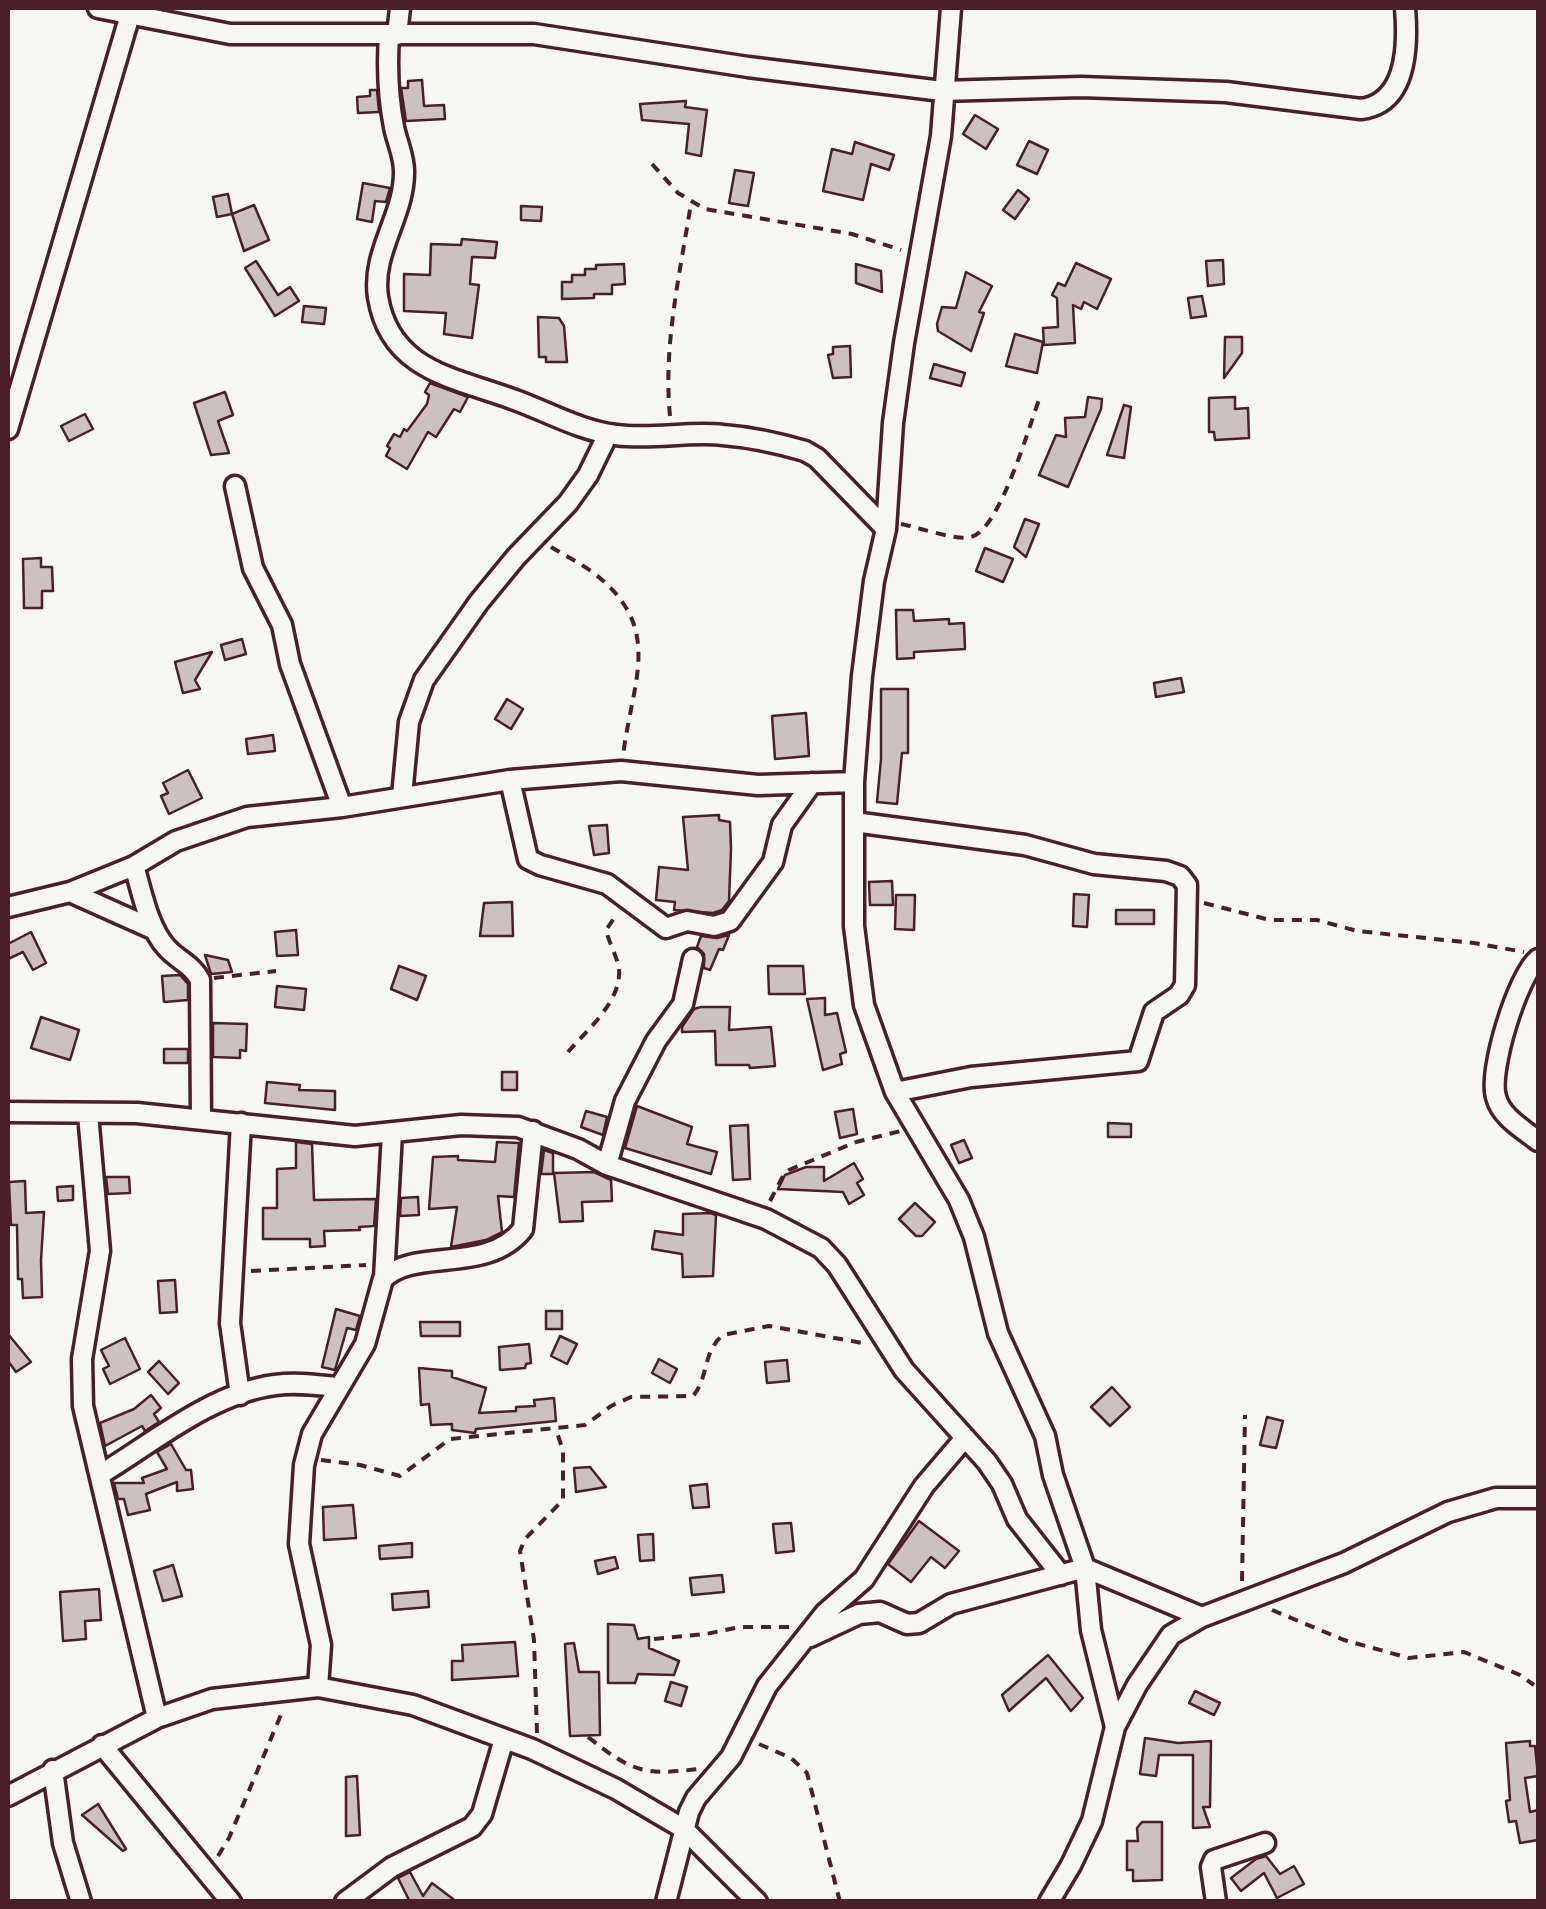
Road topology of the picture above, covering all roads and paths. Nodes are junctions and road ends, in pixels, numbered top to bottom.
1 (98, 8) edge
2 (400, 8) edge
3 (951, 8) edge
4 (1405, 8) edge
5 (131, 11) edge
6 (393, 36) junction
7 (942, 91) junction
8 (652, 164) dead end
9 (691, 204) junction
10 (920, 256) junction
11 (1040, 398) dead end
12 (8, 428) edge
13 (608, 434) junction
14 (672, 436) junction
15 (235, 486) dead end
16 (887, 525) junction
17 (538, 536) junction
18 (621, 771) junction
19 (510, 780) junction
20 (854, 782) junction
21 (812, 783) junction
22 (402, 796) junction
23 (342, 807) junction
24 (854, 822) junction
25 (134, 866) junction
26 (70, 892) junction
27 (1188, 898) junction
28 (632, 902) junction
29 (8, 907) edge
30 (155, 930) junction
31 (1533, 956) edge
32 (693, 959) dead end
33 (276, 970) dead end
34 (200, 980) junction
35 (568, 1052) dead end
36 (894, 1092) junction
37 (8, 1112) edge
38 (88, 1114) junction
39 (201, 1118) junction
40 (241, 1123) junction
41 (916, 1128) junction
42 (533, 1131) junction
43 (392, 1133) junction
44 (1538, 1141) edge
45 (606, 1165) junction
46 (762, 1218) junction
47 (232, 1270) junction
48 (385, 1271) junction
49 (888, 1347) junction
50 (338, 1387) junction
51 (240, 1396) junction
52 (1245, 1415) dead end
53 (556, 1429) junction
54 (964, 1439) junction
55 (305, 1458) junction
56 (100, 1474) junction
57 (1538, 1498) edge
58 (1085, 1568) junction
59 (1060, 1575) junction
60 (1244, 1602) junction
61 (1202, 1617) junction
62 (816, 1624) junction
63 (654, 1639) dead end
64 (801, 1641) junction
65 (1534, 1685) dead end
66 (318, 1687) junction
67 (296, 1688) junction
68 (157, 1718) junction
69 (1115, 1728) junction
70 (588, 1737) dead end
71 (740, 1738) junction
72 (504, 1739) junction
73 (102, 1745) junction
74 (538, 1752) junction
75 (727, 1762) junction
76 (53, 1770) junction
77 (8, 1796) edge
78 (684, 1828) junction
79 (1265, 1843) dead end
80 (208, 1873) junction
81 (81, 1902) edge
82 (231, 1902) edge
83 (345, 1902) edge
84 (666, 1902) edge
85 (757, 1902) edge
86 (840, 1902) edge
87 (1050, 1902) edge
88 (1216, 1902) edge

1 - 5 street
2 - 6 street
3 - 7 street
4 - 7 street
5 - 6 street
5 - 12 street
6 - 7 street
6 - 13 street
7 - 10 street
8 - 9 path
9 - 10 path
9 - 14 path
10 - 16 street
11 - 16 path
13 - 14 street
13 - 17 street
14 - 16 street
15 - 23 street
16 - 20 street
17 - 18 path
17 - 22 street
18 - 19 street
18 - 21 street
19 - 22 street
19 - 28 street
20 - 21 street
20 - 24 street
21 - 28 street
22 - 23 street
23 - 25 street
24 - 27 street
24 - 36 street
25 - 26 street
25 - 30 street
26 - 29 street
26 - 30 street
27 - 31 path
27 - 36 street
28 - 35 path
30 - 34 street
31 - 44 street
32 - 45 street
33 - 34 path
34 - 39 street
36 - 41 street
37 - 38 street
38 - 39 street
38 - 56 street
39 - 40 street
40 - 43 street
40 - 47 street
41 - 46 path
41 - 58 street
42 - 43 street
42 - 45 street
42 - 48 street
43 - 48 street
45 - 46 street
46 - 49 street
47 - 48 path
47 - 51 street
48 - 50 street
49 - 53 path
49 - 54 street
50 - 51 street
50 - 55 street
51 - 56 street
52 - 60 path
53 - 55 path
53 - 74 path
54 - 59 street
54 - 62 street
55 - 66 street
56 - 68 street
57 - 60 street
58 - 59 street
58 - 61 street
58 - 69 street
59 - 64 street
60 - 61 street
60 - 65 path
61 - 69 street
62 - 63 path
62 - 64 street
64 - 71 street
66 - 67 street
66 - 72 street
67 - 68 street
67 - 80 path
68 - 73 street
69 - 87 street
70 - 75 path
71 - 75 street
71 - 86 path
72 - 74 street
72 - 83 street
73 - 76 street
73 - 80 street
74 - 78 street
75 - 78 street
76 - 77 street
76 - 81 street
78 - 84 street
78 - 85 street
79 - 88 street
80 - 82 street

